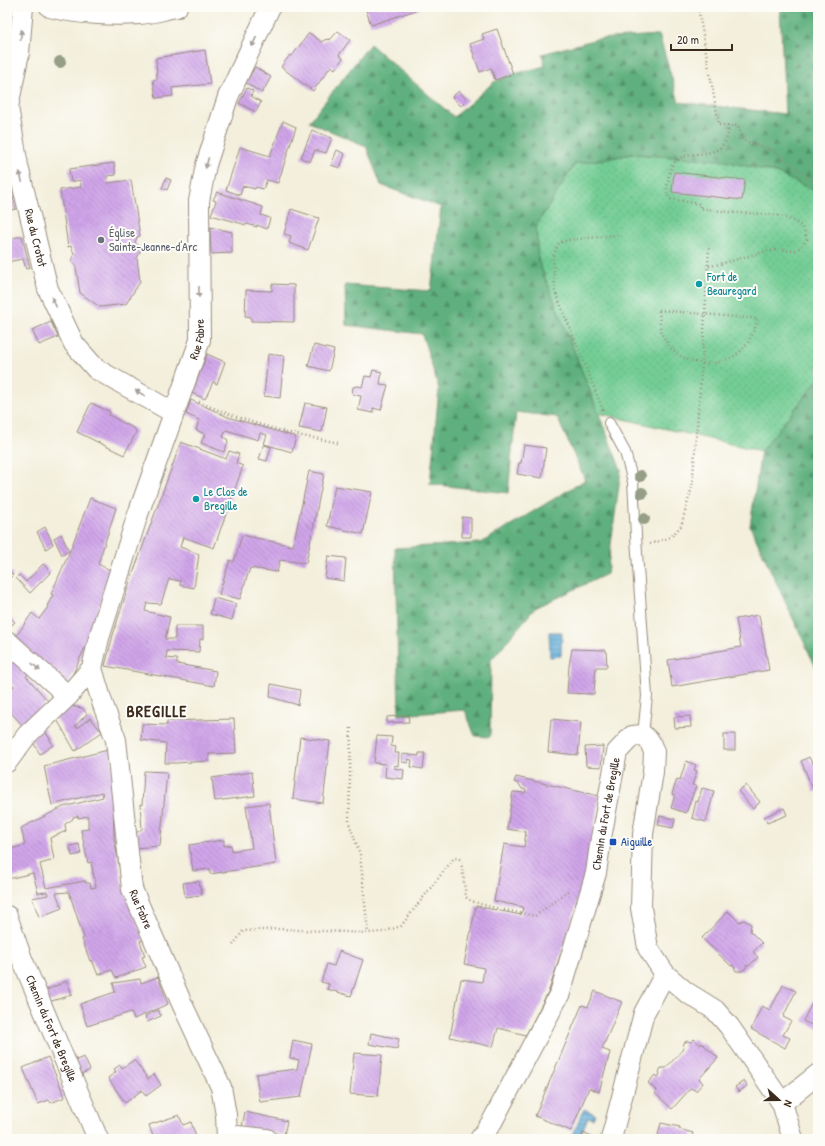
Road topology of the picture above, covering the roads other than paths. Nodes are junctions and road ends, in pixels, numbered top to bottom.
1 (24, 7) edge
2 (50, 7) edge
3 (177, 7) edge
4 (270, 7) edge
5 (174, 413) junction
6 (609, 423) road end
7 (7, 641) edge
8 (92, 668) junction
9 (68, 696) junction
10 (643, 736) junction
11 (7, 762) edge
12 (7, 916) edge
13 (665, 974) junction
14 (818, 1074) edge
15 (782, 1103) junction
16 (227, 1137) edge
17 (98, 1139) edge
18 (267, 1139) edge
19 (480, 1139) edge
20 (611, 1139) edge
21 (793, 1139) edge

5 -> 1 street, Rue du Crotot
2 - 3 street
4 -> 5 street, Rue Fabre
5 - 8 street, Rue Fabre
6 - 10 lane
7 -> 9 street
8 - 9 street, Rue Fabre
8 - 16 street, Rue Fabre
9 - 11 street, Rue Fabre
10 - 13 street
10 - 19 street, Chemin du Fort de Bregille
12 - 17 street, Chemin du Fort de Bregille
13 - 15 street
13 - 20 street
14 - 15 street
15 - 21 street
16 - 18 street

